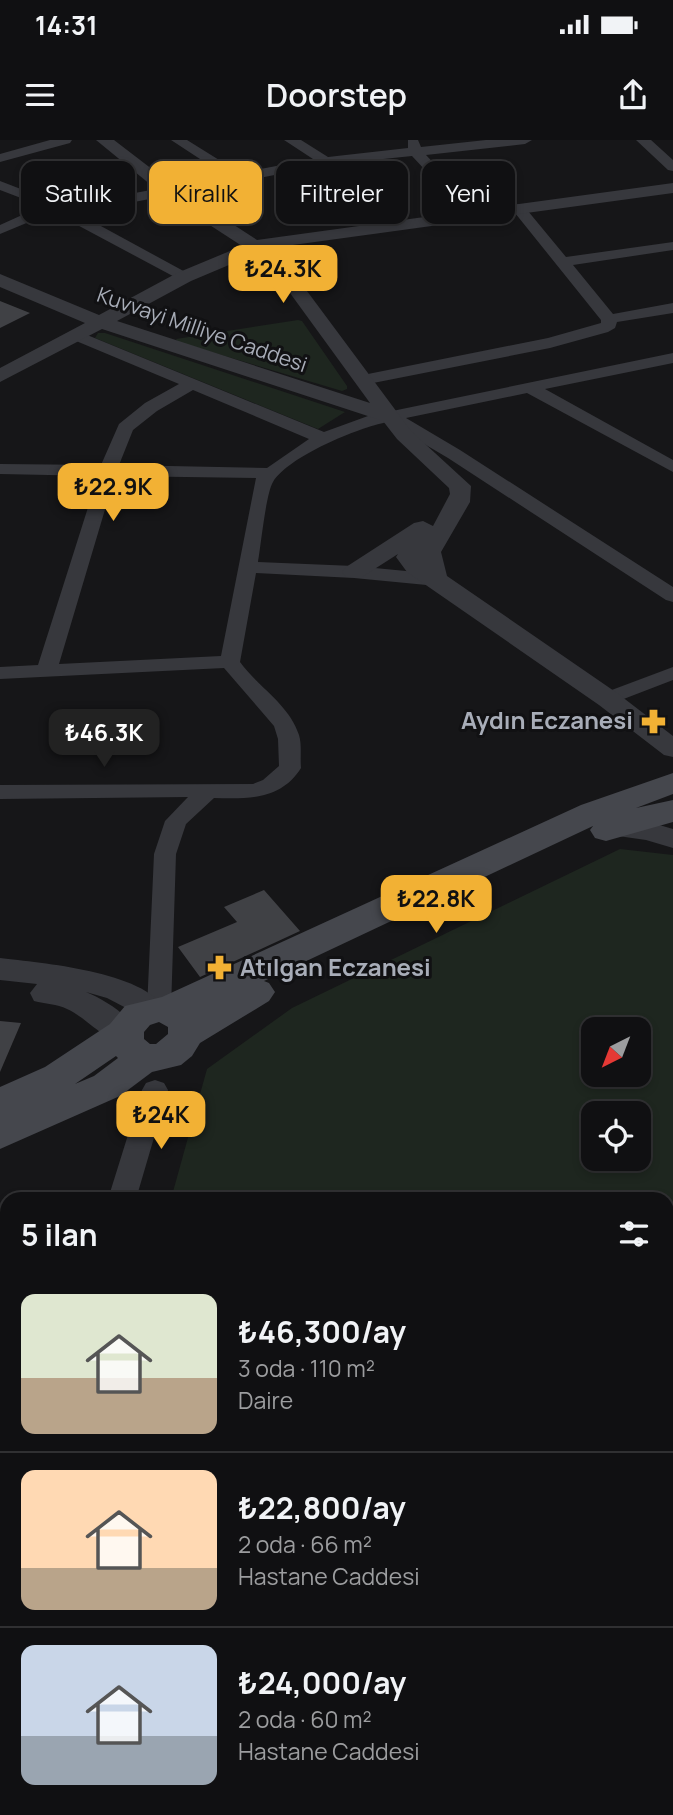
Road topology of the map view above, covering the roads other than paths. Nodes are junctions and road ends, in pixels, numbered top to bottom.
1 (65, 140) edge
2 (104, 140) edge
3 (178, 140) edge
4 (291, 140) edge
5 (525, 140) edge
6 (643, 140) edge
7 (414, 146) edge
8 (0, 158) edge
9 (211, 161) edge
10 (327, 161) joint
11 (427, 161) edge
12 (673, 167) edge
13 (149, 175) edge
14 (0, 185) edge
15 (673, 188) edge
16 (21, 194) edge
17 (515, 208) edge
18 (518, 208) junction
19 (422, 221) edge
20 (21, 223) edge
21 (87, 224) edge
22 (218, 224) edge
23 (0, 230) edge
24 (256, 246) junction
25 (673, 246) edge
26 (562, 262) junction
27 (184, 277) junction
28 (0, 281) edge
29 (673, 308) edge
30 (609, 319) junction
31 (100, 322) junction
32 (75, 335) junction
33 (673, 358) edge
34 (0, 376) edge
35 (363, 380) junction
36 (192, 384) junction
37 (530, 388) junction
38 (391, 417) junction
39 (322, 438) junction
40 (673, 467) edge
41 (0, 469) edge
42 (108, 471) junction
43 (271, 473) junction
44 (455, 505) junction
45 (422, 528) junction
46 (248, 568) junction
47 (354, 572) junction
48 (437, 580) junction
49 (673, 596) edge
50 (230, 662) junction
51 (47, 670) junction
52 (0, 673) edge
53 (673, 673) edge
54 (608, 698) junction
55 (673, 749) edge
56 (673, 783) edge
57 (209, 790) junction
58 (0, 792) edge
59 (673, 811) edge
60 (614, 827) junction
61 (673, 839) edge
62 (0, 968) edge
63 (0, 987) edge
64 (158, 1037) junction
65 (0, 1102) edge
66 (0, 1134) edge
67 (124, 1192) edge

1 - 8 street
2 - 13 street
3 - 9 street
4 - 10 street
5 - 7 street
6 - 12 street
7 - 10 street
7 - 11 street
14 - 16 street
15 - 18 street
17 - 18 street
18 - 26 street
19 - 24 street
20 - 23 street
21 - 27 street
22 - 24 street
24 - 27 street
24 - 35 street
25 - 26 street
26 - 30 street
27 - 31 street
28 - 31 street, Kuvvayi Milliye Caddesi
29 - 30 street
30 - 35 street
31 - 32 street
31 - 38 street, Kuvvayi Milliye Caddesi
32 - 34 street
32 - 36 street
33 - 37 street
35 - 38 street
36 - 39 street
36 - 42 street
37 - 38 street
37 - 40 street
38 - 39 street
38 - 44 street
38 - 49 street
39 - 43 street
41 - 42 street
42 - 43 street
42 - 51 street
43 - 46 street
44 - 45 street
44 - 48 street
45 - 47 street
45 - 48 street
46 - 47 street
46 - 50 street
47 - 48 street
48 - 54 street
50 - 51 street
50 - 57 street
51 - 52 street
53 - 54 street
54 - 55 street
56 - 64 main road
57 - 58 street
57 - 64 street
59 - 60 main road
60 - 61 street
60 - 64 main road
62 - 64 street
63 - 64 street
64 - 65 main road
64 - 66 main road
64 - 67 street

